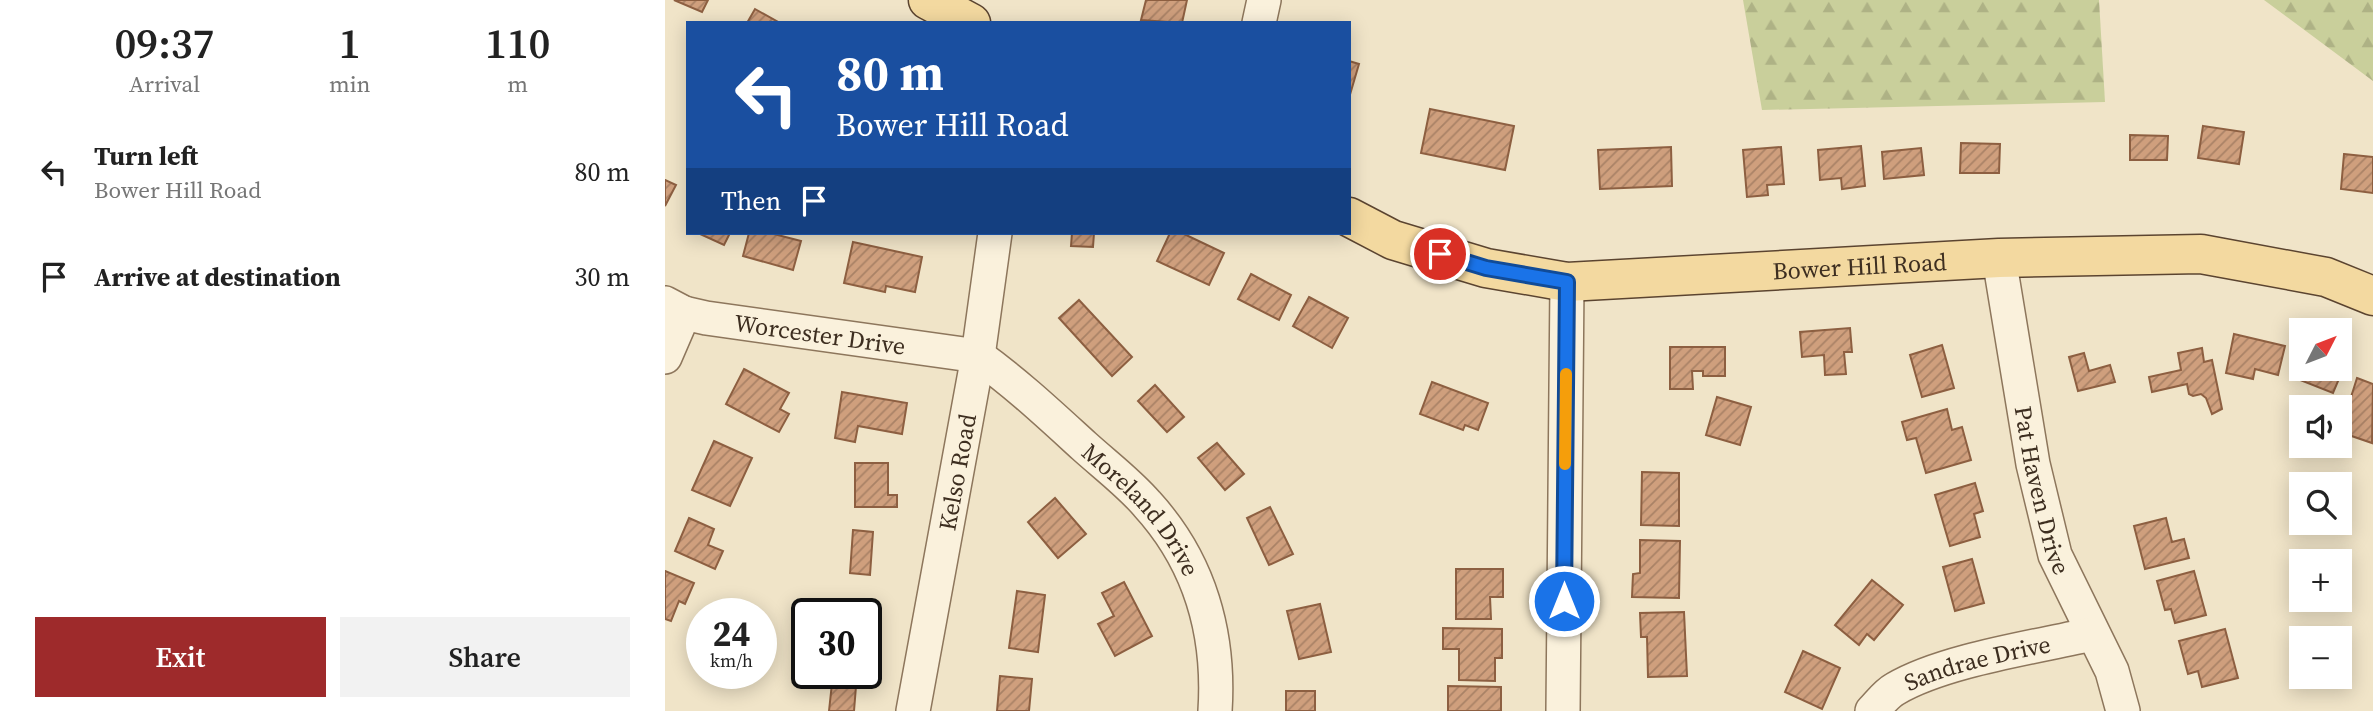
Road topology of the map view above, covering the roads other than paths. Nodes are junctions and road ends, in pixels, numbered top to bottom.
1 (928, 0) edge
2 (1264, 0) edge
3 (967, 21) edge
4 (1259, 21) edge
5 (1351, 218) edge
6 (995, 235) edge
7 (1999, 258) junction
8 (1567, 282) junction
9 (2373, 296) edge
10 (674, 308) edge
11 (978, 356) junction
12 (665, 357) edge
13 (2092, 634) junction
14 (913, 711) edge
15 (1215, 711) edge
16 (1563, 711) edge
17 (1872, 711) edge
18 (2123, 711) edge

1 - 3 main road
2 - 4 street
5 - 8 main road, Bower Hill Road
6 - 11 street, Kelso Road
7 - 8 main road, Bower Hill Road
7 - 9 main road, Bower Hill Road
7 - 13 street, Pat Haven Drive
8 - 16 street
10 - 11 street, Worcester Drive
10 - 12 street
11 - 14 street, Kelso Road
11 - 15 street, Moreland Drive
13 - 17 street, Sandrae Drive
13 - 18 street, Pat Haven Drive

